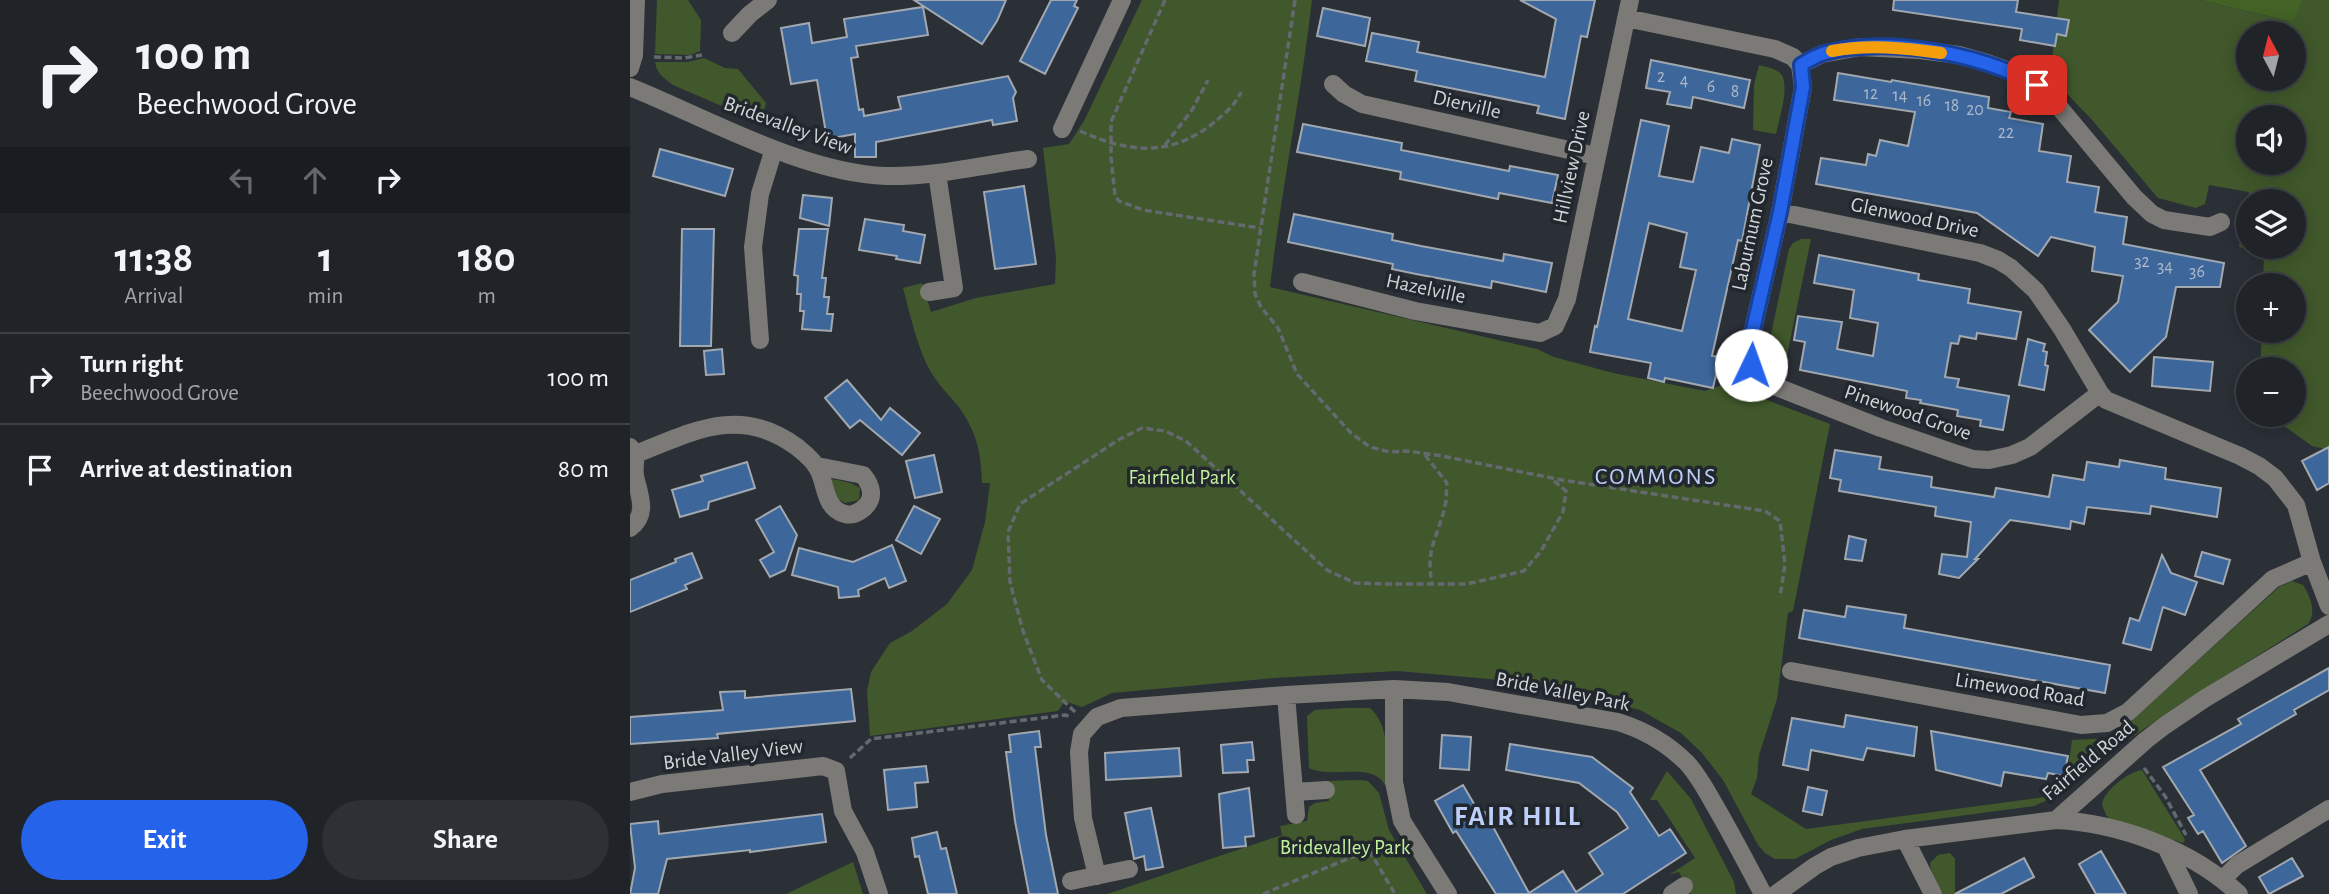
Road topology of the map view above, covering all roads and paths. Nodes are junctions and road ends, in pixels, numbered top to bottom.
1 (636, 0) edge
2 (768, 0) edge
3 (1122, 0) edge
4 (1165, 0) edge
5 (1295, 0) edge
6 (1628, 9) edge
7 (732, 33) dead end
8 (702, 55) dead end
9 (654, 57) dead end
10 (1801, 65) junction
11 (630, 68) edge
12 (1208, 80) dead end
13 (1333, 84) dead end
14 (630, 87) edge
15 (1241, 92) dead end
16 (1063, 127) joint
17 (1110, 144) junction
18 (1163, 147) junction
19 (774, 149) junction
20 (1596, 156) junction
21 (1028, 159) dead end
22 (937, 173) junction
23 (1780, 212) junction
24 (2221, 222) dead end
25 (1261, 228) junction
26 (1303, 282) dead end
27 (929, 292) dead end
28 (1540, 333) joint
29 (760, 340) dead end
30 (1769, 384) joint
31 (2100, 393) junction
32 (633, 451) edge
33 (1423, 453) junction
34 (817, 467) dead end
35 (1550, 478) junction
36 (630, 528) edge
37 (2312, 562) junction
38 (1432, 583) junction
39 (1780, 597) dead end
40 (2329, 606) edge
41 (2329, 624) edge
42 (1791, 671) dead end
43 (1394, 690) junction
44 (1286, 695) junction
45 (1090, 724) junction
46 (2129, 754) junction
47 (836, 771) junction
48 (1326, 790) dead end
49 (630, 792) edge
50 (1294, 792) junction
51 (2329, 809) edge
52 (1296, 815) dead end
53 (2056, 820) junction
54 (1905, 839) junction
55 (2168, 849) junction
56 (2198, 863) junction
57 (1129, 869) dead end
58 (1097, 876) junction
59 (2223, 879) junction
60 (1072, 881) dead end
61 (879, 894) edge
62 (1263, 894) edge
63 (1395, 894) edge
64 (1448, 894) edge
65 (1763, 894) edge
66 (1776, 894) edge
67 (1933, 894) edge
68 (2189, 894) edge
69 (2239, 894) edge

1 - 11 street
2 - 7 street
3 - 16 street
4 - 17 path
5 - 25 path
6 - 10 street
6 - 20 street, Hillview Drive
8 - 9 path
10 - 23 street, Laburnum Grove
10 - 24 street
12 - 18 path
13 - 20 street, Dierville
14 - 19 street, Bridevalley View
15 - 18 path
16 - 17 path
17 - 18 path
17 - 25 path
19 - 22 street, Bridevalley View
19 - 29 street
20 - 28 street, Hillview Drive
21 - 22 street, Bridevalley View
22 - 27 street
23 - 30 street, Laburnum Grove
23 - 31 street, Glenwood Drive
25 - 33 path
26 - 28 street, Hazelville
30 - 31 street, Pinewood Grove
31 - 37 street, Glenwood Drive
32 - 34 street
32 - 36 street
33 - 35 path
33 - 38 path
35 - 38 path
35 - 39 path
37 - 40 street, Glenwood Drive
37 - 42 street, Limewood Road
38 - 45 path
41 - 46 street, Fairfield Road
43 - 44 street, Bride Valley Park
43 - 64 street
43 - 65 street, Bride Valley Park
44 - 45 street, Bride Valley Park
44 - 50 street
45 - 47 path
45 - 58 street
46 - 53 street, Fairfield Road
46 - 56 path
47 - 49 street, Bride Valley View
47 - 61 street
48 - 50 street
50 - 52 street
51 - 59 street
53 - 54 street, Fairfield Road
53 - 55 street
54 - 66 street, Fairfield Road
54 - 67 street
55 - 56 street
55 - 68 street
56 - 59 street
57 - 58 street
58 - 60 street
59 - 69 street
62 - 63 path

